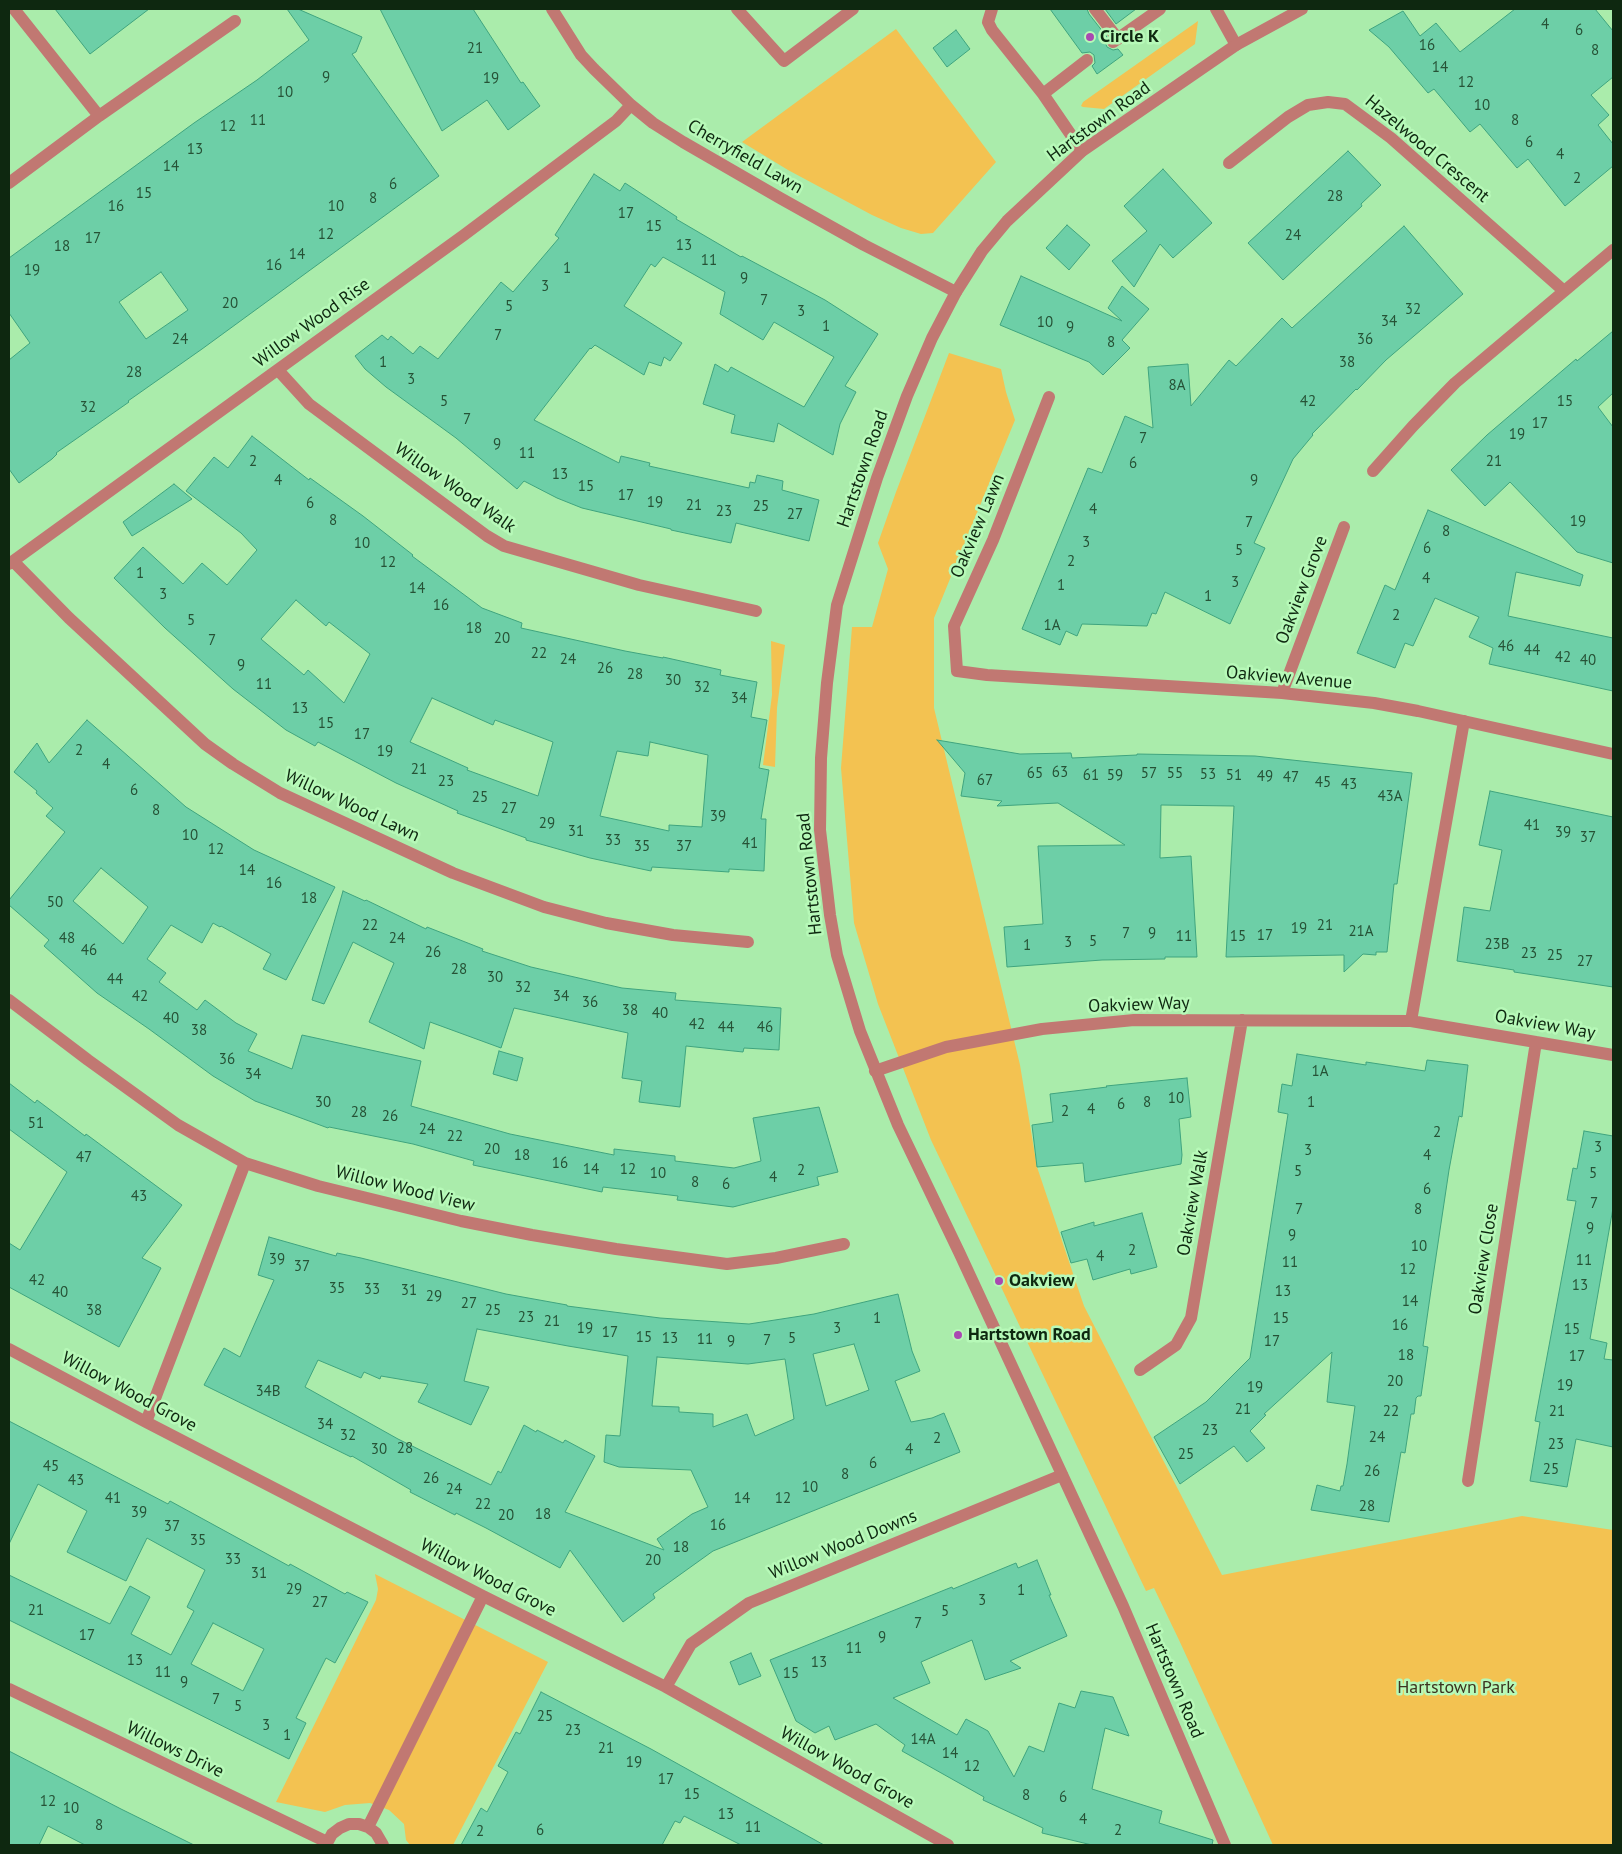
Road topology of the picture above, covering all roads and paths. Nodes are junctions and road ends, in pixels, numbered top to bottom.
1 (14, 9) edge
2 (552, 9) edge
3 (738, 9) edge
4 (853, 9) edge
5 (992, 9) edge
6 (1095, 9) edge
7 (1160, 9) edge
8 (1216, 9) edge
9 (1302, 9) edge
10 (235, 21) dead end
11 (1236, 45) junction
12 (1088, 60) dead end
13 (1043, 94) junction
14 (631, 105) junction
15 (99, 116) junction
16 (1082, 151) junction
17 (1229, 163) dead end
18 (9, 183) edge
19 (1613, 250) edge
20 (1564, 291) junction
21 (956, 292) junction
22 (278, 370) junction
23 (1049, 397) dead end
24 (1373, 471) dead end
25 (1344, 527) dead end
26 (11, 562) edge
27 (756, 611) dead end
28 (957, 671) joint
29 (1282, 693) junction
30 (1464, 721) junction
31 (1613, 754) edge
32 (748, 942) dead end
33 (9, 1000) edge
34 (1242, 1020) junction
35 (1411, 1021) junction
36 (1536, 1042) junction
37 (1613, 1055) edge
38 (875, 1071) junction
39 (245, 1163) junction
40 (844, 1244) dead end
41 (9, 1349) edge
42 (1140, 1370) dead end
43 (146, 1422) junction
44 (1062, 1475) junction
45 (1468, 1481) dead end
46 (483, 1596) junction
47 (666, 1687) junction
48 (9, 1689) edge
49 (368, 1827) junction
50 (326, 1844) edge
51 (383, 1845) edge
52 (948, 1845) edge
53 (1225, 1845) edge

1 - 15 street
2 - 14 street, Cherryfield Lawn
3 - 4 street
5 - 13 street
6 - 7 street
8 - 11 street
9 - 11 street, Hartstown Road
10 - 15 street
11 - 16 street, Hartstown Road
12 - 13 street
13 - 16 street
14 - 21 street, Cherryfield Lawn
14 - 22 street, Willow Wood Rise
15 - 18 street
16 - 21 street, Hartstown Road
17 - 20 street, Hazelwood Crescent
19 - 20 street
20 - 24 street
21 - 38 street, Hartstown Road
22 - 26 street, Willow Wood Rise
22 - 27 street, Willow Wood Walk
23 - 28 street, Oakview Lawn
25 - 29 street, Oakview Grove
26 - 32 street, Willow Wood Lawn
28 - 29 street, Oakview Avenue
29 - 30 street, Oakview Avenue
30 - 31 street, Oakview Avenue
30 - 35 street
33 - 39 street, Willow Wood View
34 - 35 street, Oakview Way
34 - 38 street, Oakview Way
34 - 42 street, Oakview Walk
35 - 36 street, Oakview Way
36 - 37 street, Oakview Way
36 - 45 street, Oakview Close
38 - 44 street, Hartstown Road
39 - 40 street, Willow Wood View
39 - 43 street
41 - 43 street, Willow Wood Grove
43 - 46 street, Willow Wood Grove
44 - 47 street, Willow Wood Downs
44 - 53 street, Hartstown Road
46 - 47 street, Willow Wood Grove
46 - 49 street
47 - 52 street, Willow Wood Grove
48 - 50 street, Willows Drive
49 - 50 street
49 - 51 street

